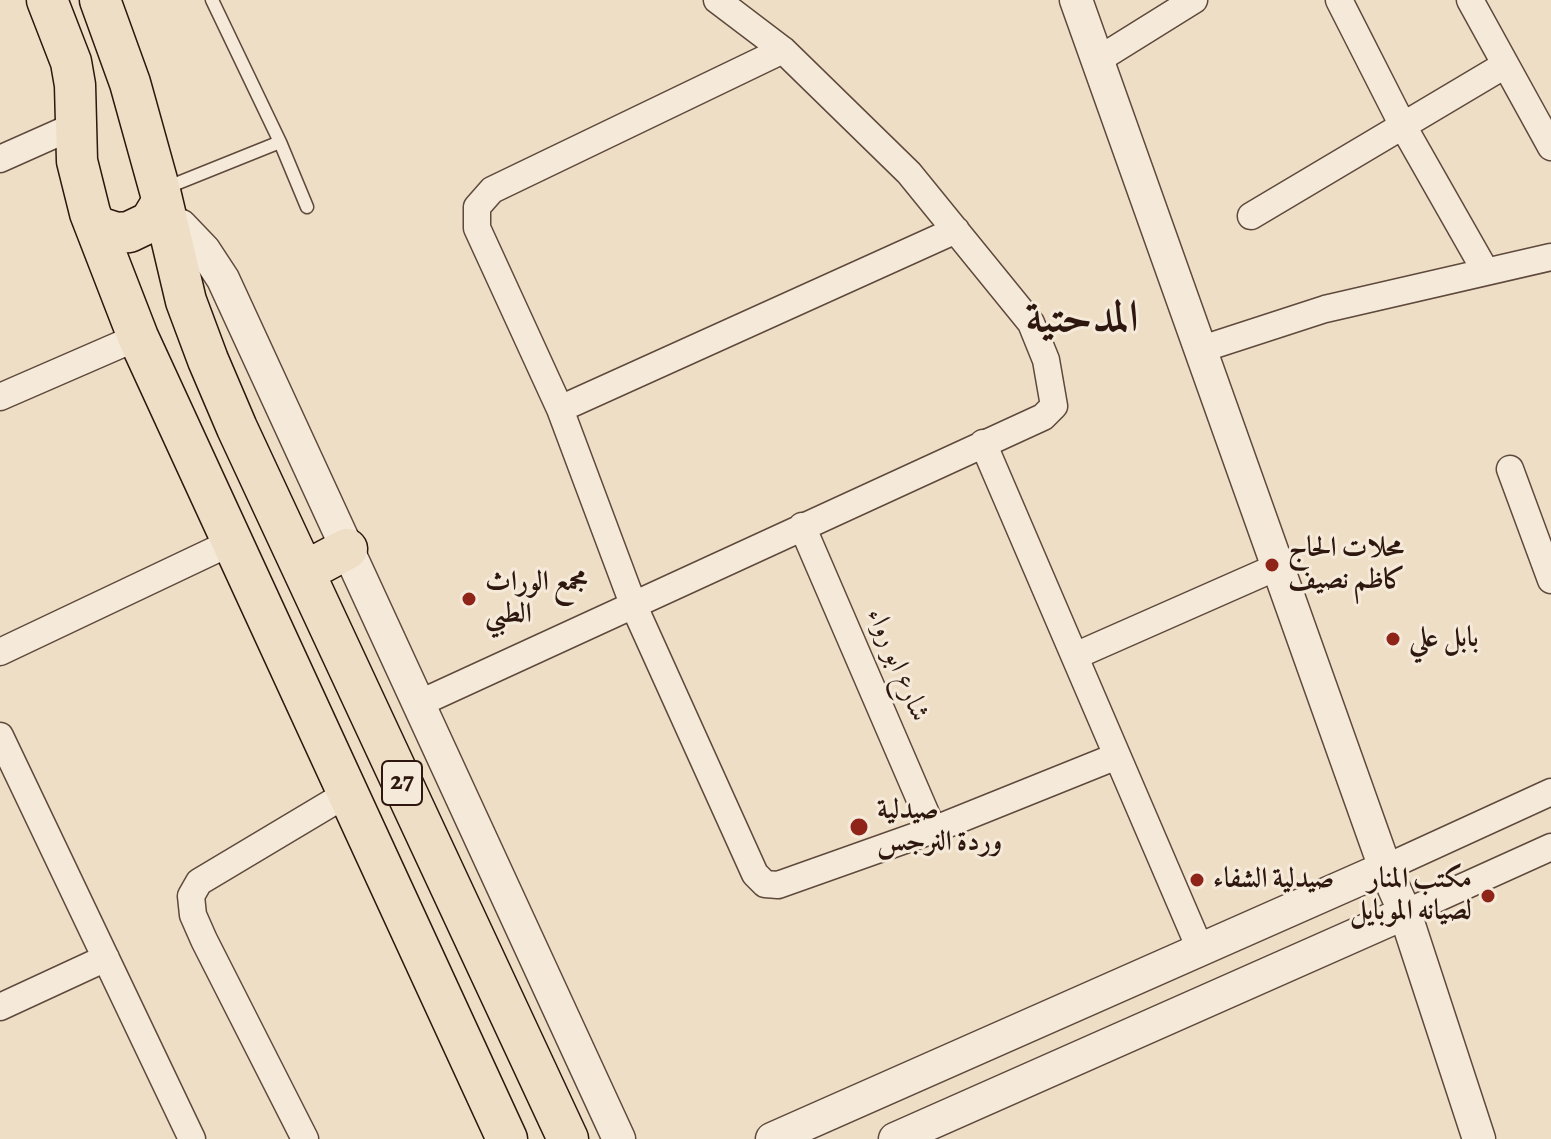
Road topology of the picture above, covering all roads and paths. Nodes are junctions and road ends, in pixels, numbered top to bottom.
1 (47, 0) edge
2 (100, 0) edge
3 (212, 0) edge
4 (717, 0) edge
5 (1076, 0) edge
6 (1194, 0) edge
7 (1339, 0) edge
8 (1470, 0) edge
9 (783, 50) junction
10 (1096, 61) junction
11 (1505, 65) junction
12 (74, 126) junction
13 (1403, 126) junction
14 (280, 142) junction
15 (1551, 147) edge
16 (0, 159) edge
17 (307, 207) dead end
18 (1251, 216) dead end
19 (166, 220) junction
20 (95, 226) junction
21 (956, 230) junction
22 (1551, 257) edge
23 (1486, 272) junction
24 (116, 281) junction
25 (138, 337) junction
26 (1202, 349) junction
27 (0, 397) edge
28 (560, 409) junction
29 (983, 443) junction
30 (1510, 469) dead end
31 (802, 526) junction
32 (232, 542) junction
33 (347, 549) junction
34 (1279, 566) junction
35 (304, 572) junction
36 (1551, 580) edge
37 (633, 604) junction
38 (0, 652) edge
39 (1075, 656) junction
40 (418, 704) junction
41 (2, 744) edge
42 (1117, 756) junction
43 (1551, 792) edge
44 (348, 793) junction
45 (933, 830) junction
46 (1551, 847) edge
47 (1385, 868) junction
48 (1405, 913) junction
49 (1201, 951) junction
50 (106, 958) junction
51 (0, 1007) edge
52 (192, 1139) edge
53 (305, 1139) edge
54 (507, 1139) edge
55 (568, 1139) edge
56 (619, 1139) edge
57 (772, 1139) edge
58 (895, 1139) edge
59 (1479, 1139) edge

1 - 12 main road, 27
2 - 19 main road, 27
3 - 14 lane
4 - 9 street
5 - 10 street
6 - 10 street
7 - 13 street
8 - 11 street
9 - 21 street
9 - 28 street
10 - 26 street
11 - 13 street
11 - 15 street
12 - 16 street
12 - 20 main road, 27
13 - 18 street
13 - 23 street
14 - 17 lane
14 - 19 lane
19 - 20 main road
19 - 24 main road
19 - 33 street
19 - 35 main road, 27
20 - 24 main road, 27
21 - 28 street
21 - 29 street
22 - 23 street
23 - 26 street
24 - 25 main road, 27
25 - 27 street
25 - 32 main road, 27
26 - 34 street
28 - 37 street
29 - 31 street
29 - 39 street
30 - 36 street
31 - 37 street
31 - 45 street, شارع ابو رواء
32 - 38 street
32 - 44 main road, 27
33 - 35 main road
33 - 40 street
34 - 39 street
34 - 47 street
35 - 55 main road, 27
37 - 40 street
37 - 45 street
39 - 42 street
40 - 56 street
41 - 50 street
42 - 45 street
42 - 49 street
43 - 47 street
44 - 53 street
44 - 54 main road, 27
46 - 48 street
47 - 48 street
47 - 49 street
48 - 58 street
48 - 59 street
49 - 57 street
50 - 51 street
50 - 52 street

